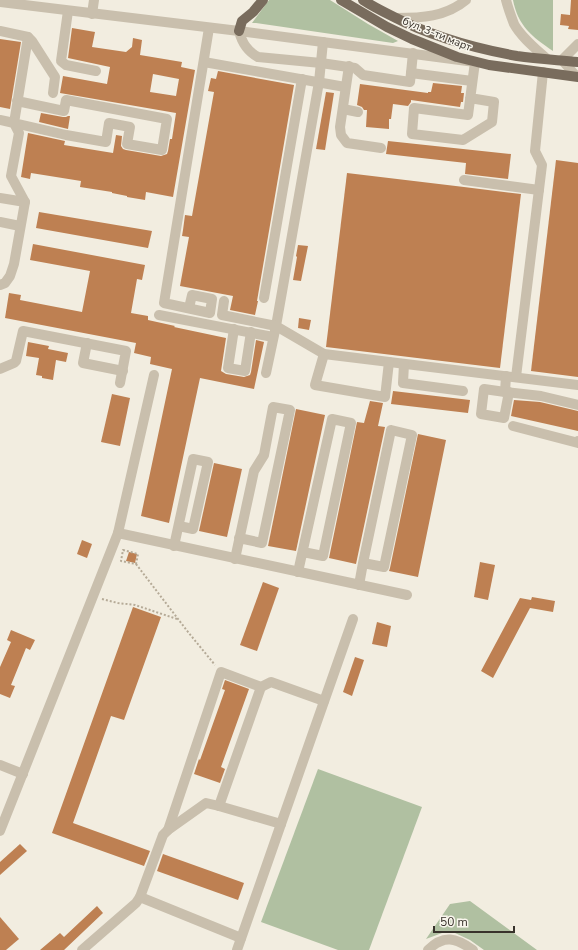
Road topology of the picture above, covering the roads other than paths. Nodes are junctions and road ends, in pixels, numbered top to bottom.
1 (94, 0) edge
2 (263, 0) edge
3 (341, 0) edge
4 (362, 0) edge
5 (466, 0) edge
6 (506, 0) edge
7 (0, 2) edge
8 (25, 3) edge
9 (68, 11) junction
10 (92, 14) junction
11 (396, 18) junction
12 (208, 28) junction
13 (0, 31) edge
14 (239, 31) junction
15 (28, 37) junction
16 (323, 42) junction
17 (578, 44) edge
18 (413, 53) junction
19 (547, 58) junction
20 (562, 60) junction
21 (204, 62) junction
22 (321, 62) junction
23 (475, 62) junction
24 (578, 62) edge
25 (349, 66) junction
26 (96, 71) dead end
27 (543, 72) junction
28 (411, 73) junction
29 (577, 76) edge
30 (302, 79) junction
31 (472, 81) junction
32 (319, 82) junction
33 (345, 87) junction
34 (53, 93) dead end
35 (470, 98) junction
36 (17, 101) junction
37 (343, 109) junction
38 (358, 112) dead end
39 (0, 120) edge
40 (14, 123) junction
41 (381, 148) dead end
42 (464, 180) dead end
43 (539, 190) junction
44 (0, 198) edge
45 (25, 202) junction
46 (0, 222) edge
47 (20, 226) junction
48 (0, 285) edge
49 (264, 298) dead end
50 (224, 301) dead end
51 (189, 308) dead end
52 (159, 315) dead end
53 (276, 326) junction
54 (234, 329) junction
55 (251, 332) junction
56 (273, 337) junction
57 (87, 343) junction
58 (324, 354) junction
59 (389, 362) junction
60 (404, 364) junction
61 (0, 369) edge
62 (123, 371) junction
63 (266, 373) dead end
64 (154, 375) dead end
65 (511, 377) junction
66 (120, 384) dead end
67 (575, 385) edge
68 (463, 391) dead end
69 (574, 404) edge
70 (513, 426) dead end
71 (578, 441) edge
72 (179, 526) junction
73 (118, 533) junction
74 (239, 538) junction
75 (174, 546) junction
76 (303, 552) junction
77 (235, 559) junction
78 (363, 563) junction
79 (298, 572) junction
80 (359, 585) junction
81 (407, 596) dead end
82 (353, 619) dead end
83 (261, 687) junction
84 (324, 701) junction
85 (0, 765) edge
86 (23, 774) junction
87 (220, 806) junction
88 (281, 824) junction
89 (168, 830) junction
90 (0, 832) edge
91 (140, 897) junction
92 (241, 938) junction
93 (82, 950) edge
94 (237, 950) edge
95 (428, 950) edge
96 (473, 950) edge

1 - 10 street
2 - 14 main road
3 - 23 main road, бул. 3-ти март
4 - 11 main road, бул. 3-ти март
5 - 11 street
6 - 19 street
7 - 8 street
8 - 9 street
9 - 10 street
9 - 26 street
10 - 12 street
11 - 19 main road, бул. 3-ти март
12 - 14 street
12 - 21 street
13 - 15 street
14 - 16 street
14 - 22 street
15 - 34 street
15 - 36 street
16 - 18 street
16 - 22 street
17 - 20 street
18 - 23 street
18 - 28 street
19 - 20 main road, бул. 3-ти март
20 - 24 main road, бул. 3-ти март
20 - 29 street
21 - 30 street
21 - 51 street
22 - 25 street
22 - 32 street
23 - 27 main road, бул. 3-ти март
23 - 31 street
25 - 28 street
25 - 33 street
27 - 29 main road, бул. 3-ти март
27 - 43 street
28 - 31 street
30 - 32 street
30 - 49 street
31 - 35 street
32 - 33 street
32 - 53 street
33 - 37 street
35 - 35 street
36 - 40 street
36 - 40 street
37 - 38 street
37 - 41 street
39 - 40 street
40 - 45 street
42 - 43 street
43 - 65 street
44 - 45 street
45 - 47 street
46 - 47 street
47 - 48 street
50 - 53 street
52 - 54 street
53 - 56 street
53 - 58 street
54 - 55 street
54 - 55 street
55 - 56 street
56 - 63 street
57 - 61 street
57 - 62 street
57 - 62 street
58 - 59 street
58 - 59 street
59 - 60 street
60 - 65 street
60 - 68 street
62 - 66 street
64 - 73 street
65 - 67 street
65 - 69 street
67 - 69 street
70 - 71 street
72 - 72 street
72 - 75 street
73 - 75 street
73 - 86 street
74 - 74 street
74 - 77 street
75 - 77 street
76 - 76 street
76 - 79 street
77 - 79 street
78 - 78 street
78 - 80 street
79 - 80 street
80 - 81 street
82 - 84 street
83 - 84 street
83 - 87 street
83 - 89 street
84 - 88 street
85 - 86 street
86 - 90 street
87 - 88 street
87 - 89 street
88 - 92 street
89 - 91 street
91 - 92 street
91 - 93 street
92 - 94 street
95 - 96 street

